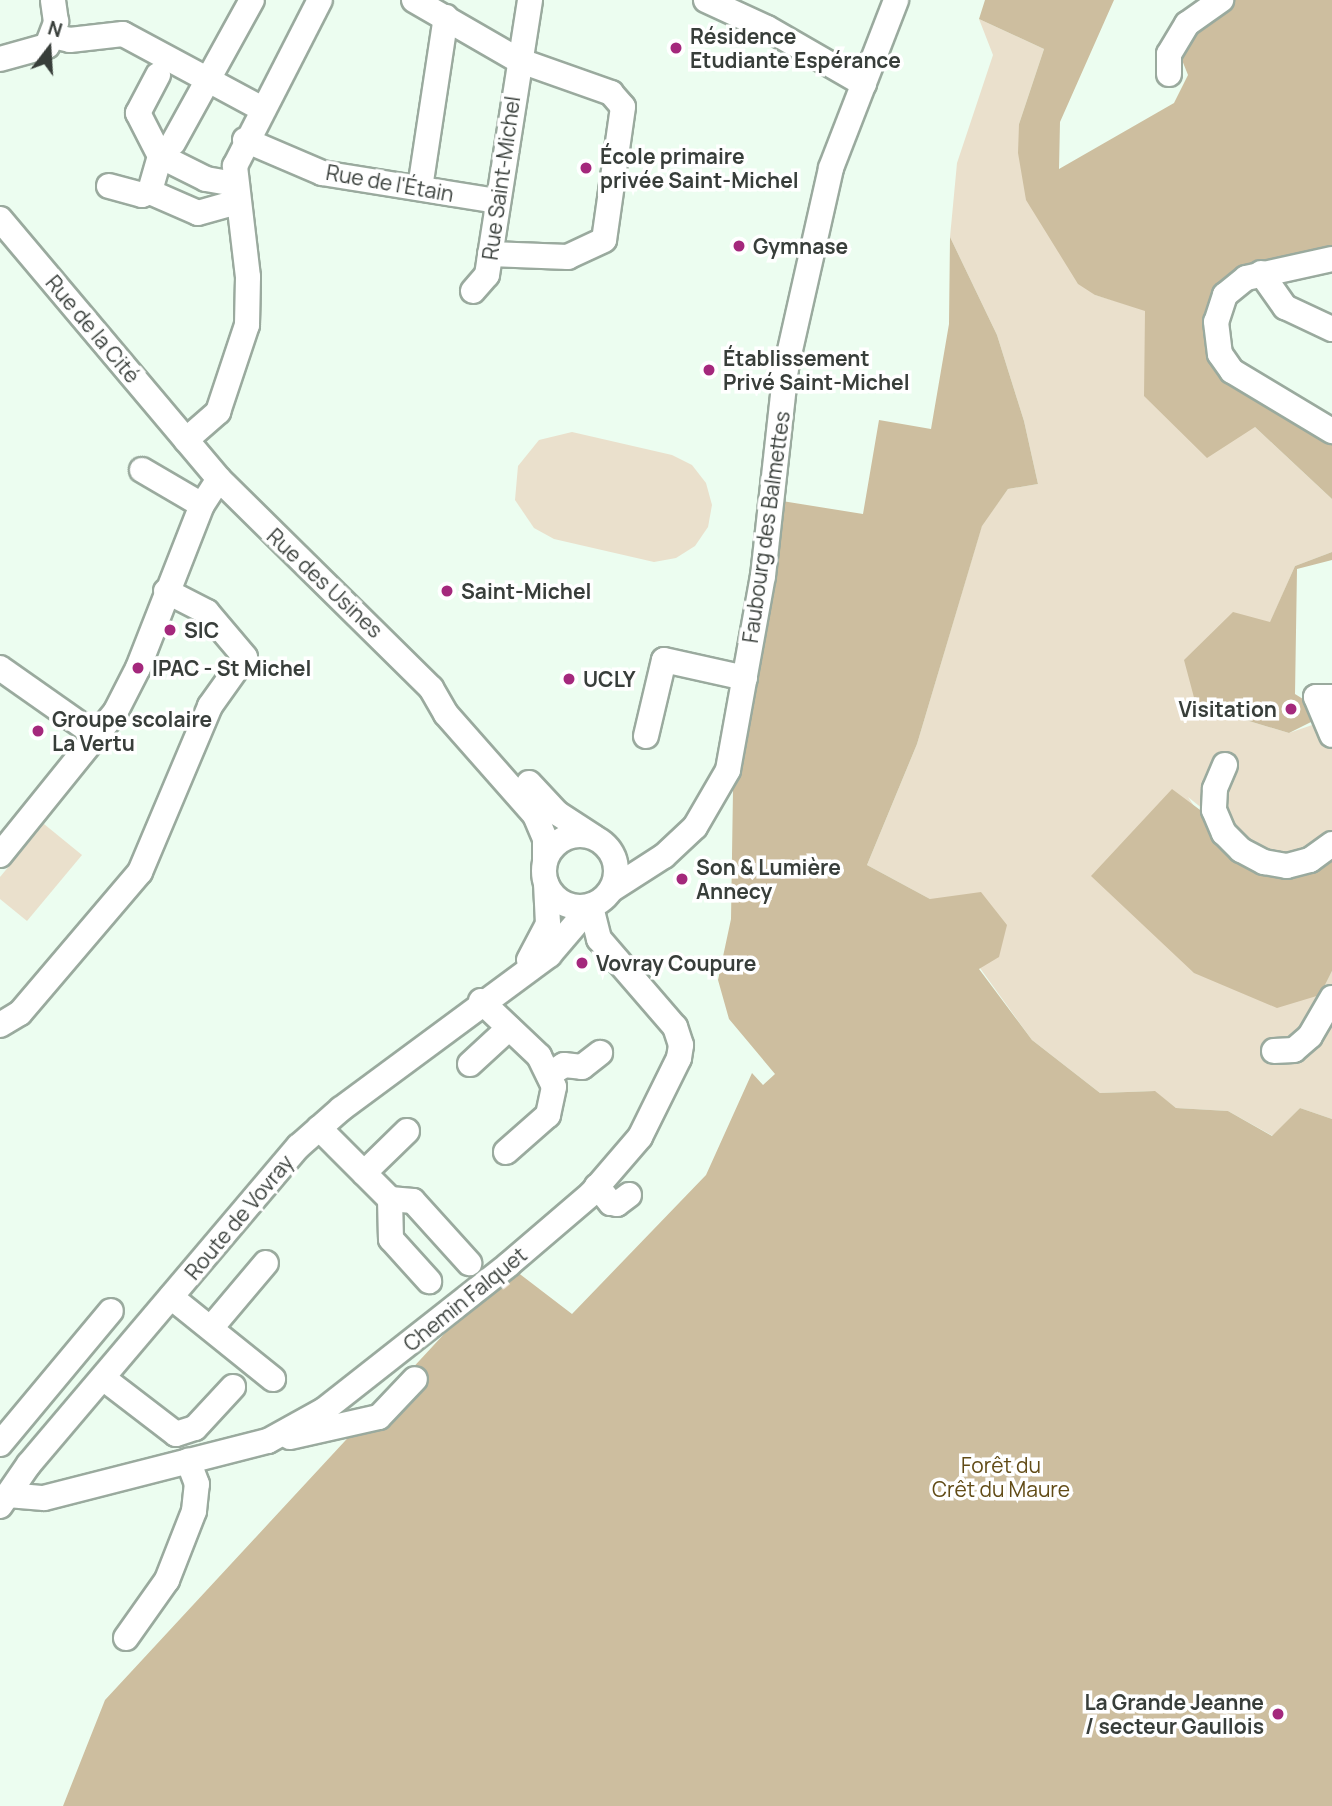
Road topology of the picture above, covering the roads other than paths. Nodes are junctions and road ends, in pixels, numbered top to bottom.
1 (53, 0) edge
2 (252, 0) edge
3 (320, 0) edge
4 (414, 0) edge
5 (530, 0) edge
6 (706, 0) edge
7 (896, 0) edge
8 (1220, 0) edge
9 (446, 17) junction
10 (53, 36) junction
11 (0, 59) edge
12 (518, 60) junction
13 (1168, 74) dead end
14 (158, 75) dead end
15 (209, 79) junction
16 (863, 83) junction
17 (262, 108) junction
18 (245, 140) junction
19 (166, 149) junction
20 (109, 186) dead end
21 (420, 188) junction
22 (150, 192) junction
23 (236, 193) junction
24 (498, 201) junction
25 (0, 219) edge
26 (490, 254) junction
27 (1332, 259) edge
28 (1261, 273) junction
29 (473, 290) dead end
30 (1332, 329) edge
31 (1332, 430) edge
32 (186, 440) junction
33 (142, 470) dead end
34 (219, 479) junction
35 (202, 505) junction
36 (166, 591) junction
37 (0, 668) edge
38 (745, 678) junction
39 (431, 688) junction
40 (1332, 697) edge
41 (1332, 735) edge
42 (646, 736) dead end
43 (97, 737) junction
44 (1225, 765) dead end
45 (599, 840) junction
46 (677, 842) junction
47 (1332, 844) edge
48 (0, 855) edge
49 (546, 872) junction
50 (611, 890) junction
51 (590, 906) junction
52 (520, 971) junction
53 (1332, 998) edge
54 (481, 1001) junction
55 (0, 1025) edge
56 (509, 1028) junction
57 (1274, 1051) dead end
58 (600, 1053) dead end
59 (470, 1064) dead end
60 (549, 1075) junction
61 (319, 1128) junction
62 (407, 1131) dead end
63 (506, 1152) dead end
64 (364, 1173) junction
65 (597, 1186) junction
66 (629, 1195) dead end
67 (390, 1199) junction
68 (469, 1263) dead end
69 (265, 1264) dead end
70 (429, 1281) dead end
71 (171, 1297) junction
72 (111, 1311) dead end
73 (211, 1328) junction
74 (103, 1378) junction
75 (273, 1379) dead end
76 (415, 1379) dead end
77 (233, 1388) dead end
78 (268, 1441) junction
79 (0, 1444) edge
80 (188, 1461) junction
81 (4, 1501) edge
82 (125, 1638) dead end

1 - 10 street
2 - 15 street
3 - 17 street
4 - 9 street
5 - 12 street, Rue Saint-Michel
6 - 16 street
7 - 16 street, Faubourg des Balmettes
8 - 13 street
9 - 12 street
9 - 21 street
10 - 11 street
10 - 15 street
12 - 24 street, Rue Saint-Michel
12 - 26 street
14 - 19 street
15 - 17 street
15 - 19 street
16 - 38 street, Faubourg des Balmettes
17 - 18 street
18 - 21 street, Rue de l'Étain
18 - 23 street
19 - 22 street
19 - 23 street
20 - 22 street
21 - 24 street, Rue de l'Étain
22 - 23 street
23 - 32 street
24 - 26 street, Rue Saint-Michel
25 - 32 street, Rue de la Cité
26 - 29 street, Rue Saint-Michel
27 - 28 street
28 - 30 street
28 - 31 street
32 - 34 street, Rue de la Cité
33 - 35 street
34 - 35 street
34 - 39 street, Rue des Usines
35 - 36 street
36 - 43 street
36 - 55 street
37 - 43 street
38 - 42 street
38 - 46 street, Faubourg des Balmettes
39 - 45 street, Rue des Usines
39 - 49 street, Rue des Usines
40 - 41 street
43 - 48 street
44 - 47 street
45 - 46 street, Faubourg des Balmettes
45 - 49 street
45 - 50 street
46 - 50 street, Faubourg des Balmettes
49 - 51 street
49 - 52 street, Route de Vovray
50 - 51 street
51 - 52 street, Route de Vovray
51 - 65 street, Chemin Falquet
52 - 54 street, Route de Vovray
53 - 57 street
54 - 56 street
54 - 61 street, Route de Vovray
56 - 59 street
56 - 60 street
58 - 60 street
60 - 63 street
61 - 64 street
61 - 71 street, Route de Vovray
62 - 64 street
64 - 67 street
65 - 66 street
65 - 78 street, Chemin Falquet
67 - 68 street
67 - 70 street
69 - 73 street
71 - 73 street
71 - 74 street, Route de Vovray
72 - 79 street
73 - 75 street
74 - 77 street
74 - 81 street, Route de Vovray
76 - 78 street
78 - 80 street, Chemin Falquet
80 - 81 street, Chemin Falquet
80 - 82 street

